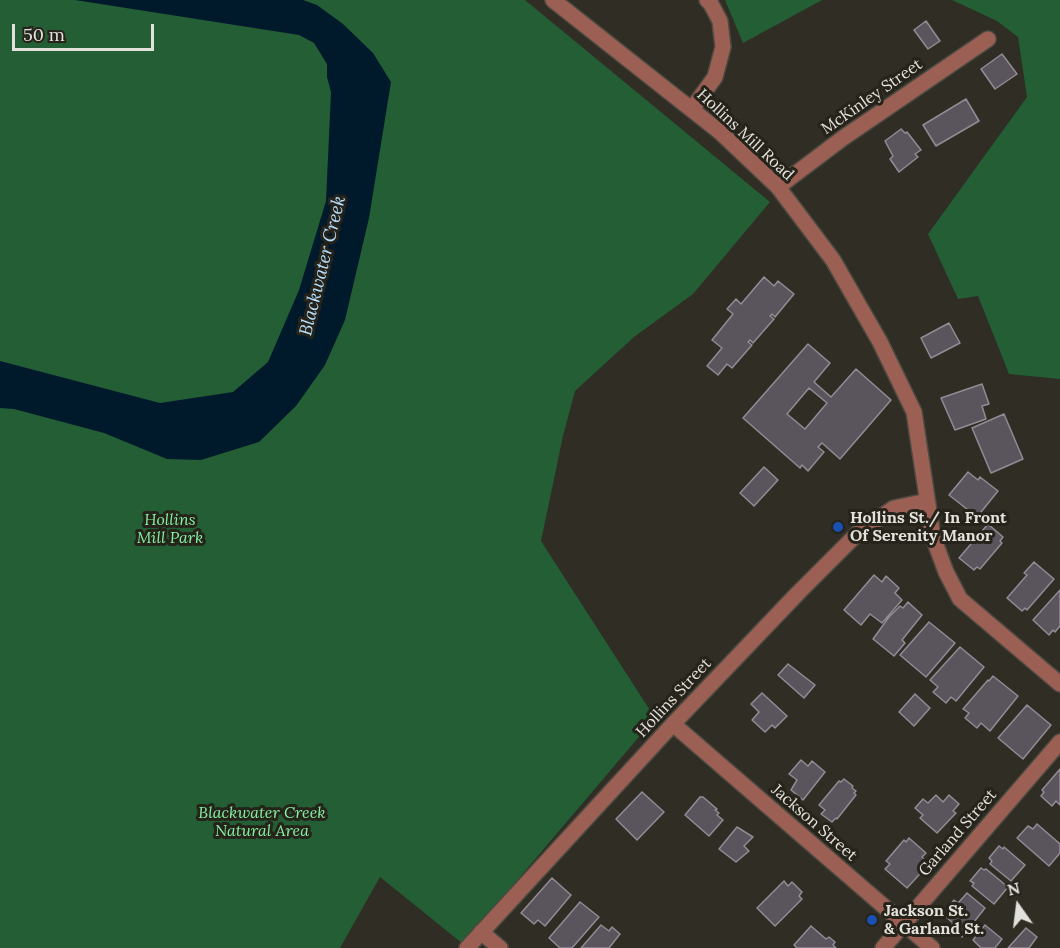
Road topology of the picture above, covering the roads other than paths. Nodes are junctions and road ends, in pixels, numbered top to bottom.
1 (553, 0) edge
2 (707, 0) edge
3 (988, 39) dead end
4 (692, 109) junction
5 (778, 187) junction
6 (927, 501) junction
7 (1060, 684) edge
8 (673, 724) junction
9 (1060, 742) edge
10 (904, 925) junction
11 (482, 932) junction
12 (467, 948) edge
13 (500, 948) edge
14 (883, 948) edge
15 (932, 948) edge

1 - 4 street, Hollins Mill Road
2 - 4 street
3 - 5 street, McKinley Street
4 - 5 street, Hollins Mill Road
5 - 6 street, Hollins Mill Road
6 - 7 street, Hollins Mill Road
6 - 8 street, Hollins Street
8 - 10 street, Jackson Street
8 - 11 street, Hollins Street
9 - 10 street, Garland Street
10 - 14 street, Garland Street
10 - 15 street, Jackson Street
11 - 12 street, Hollins Street
11 - 13 street

